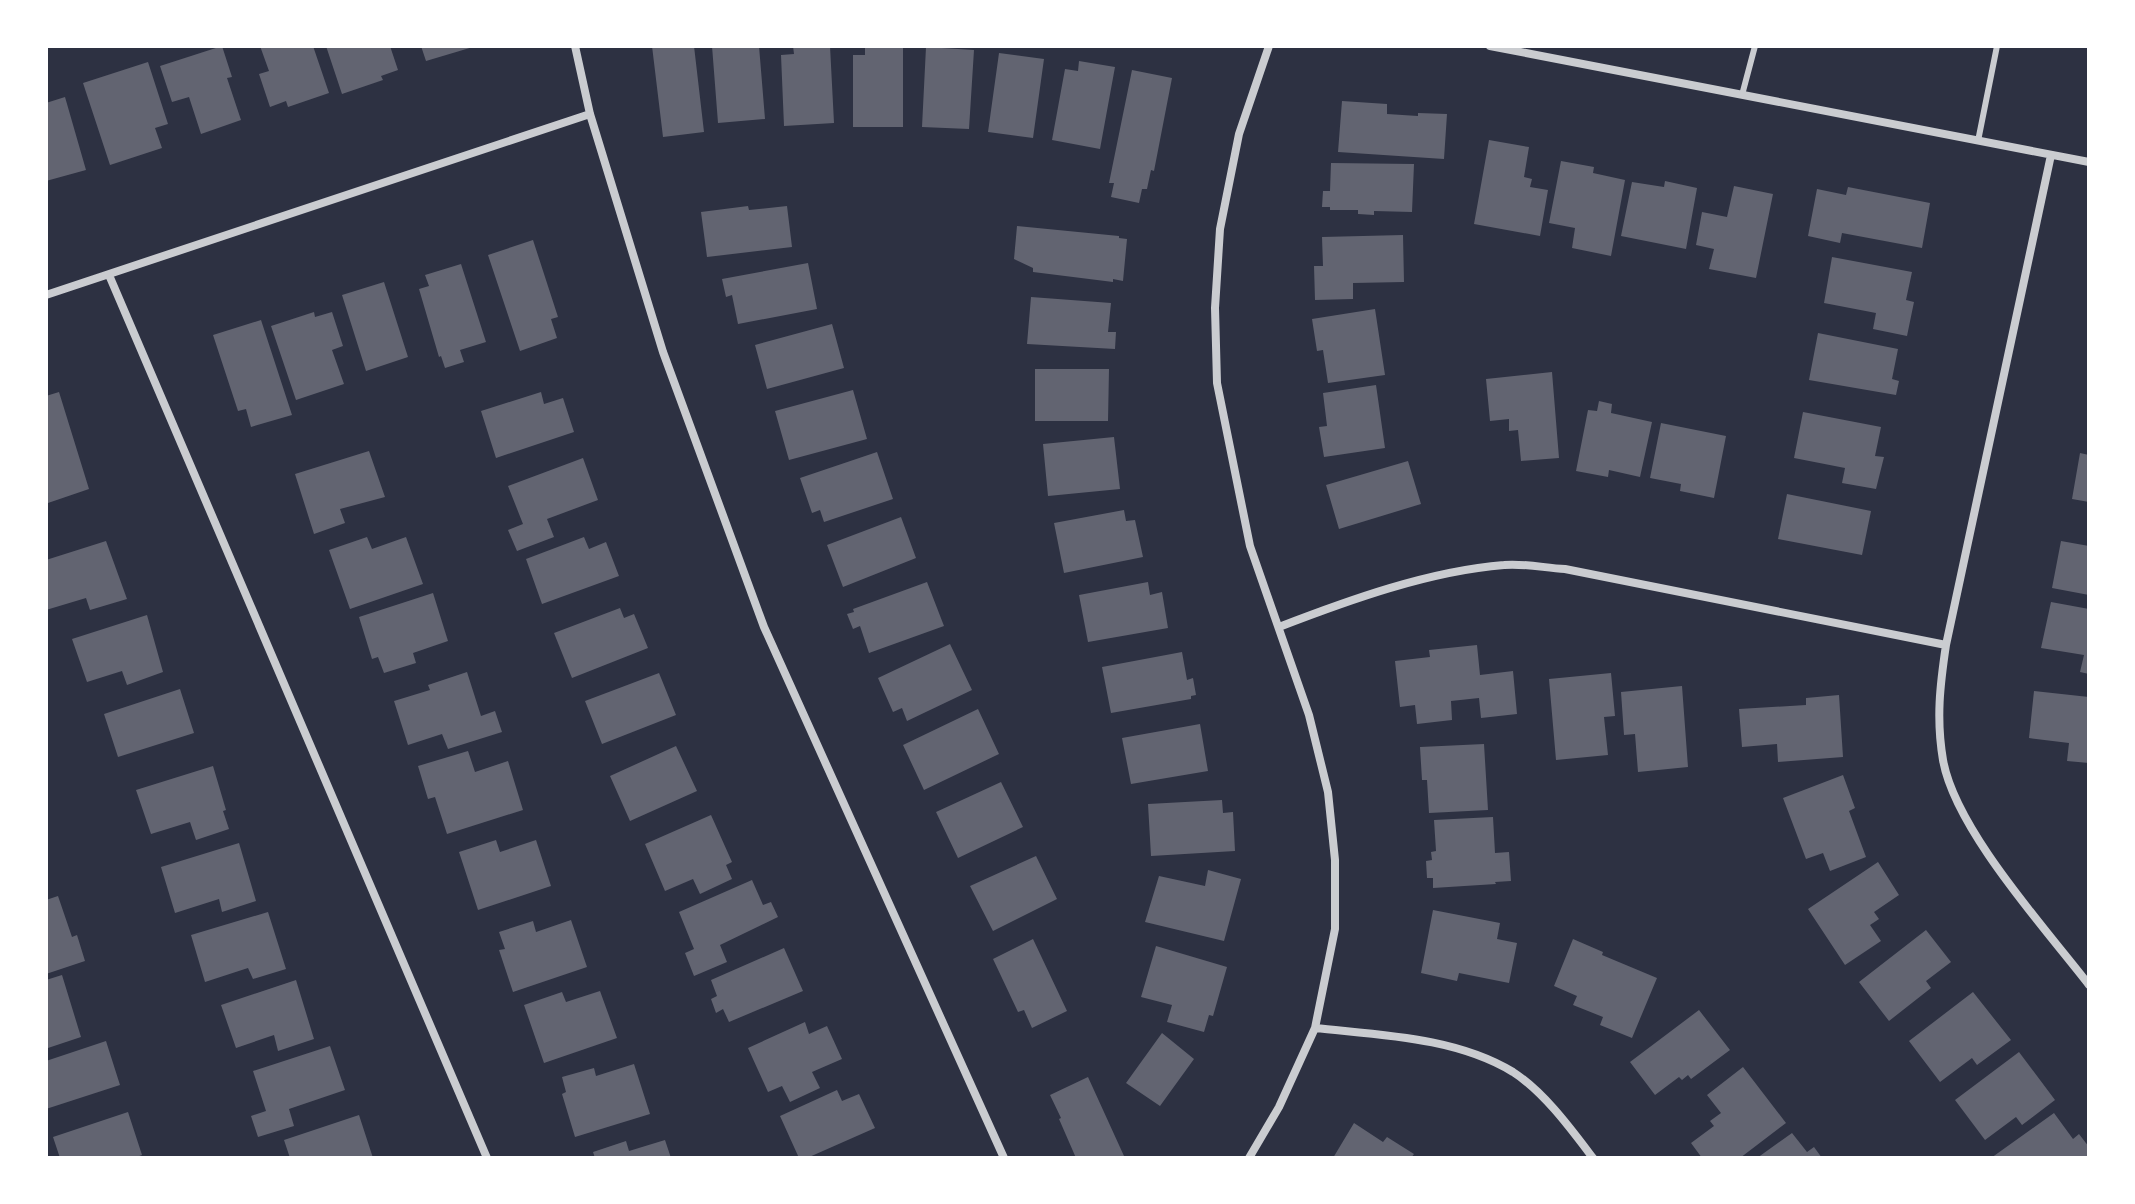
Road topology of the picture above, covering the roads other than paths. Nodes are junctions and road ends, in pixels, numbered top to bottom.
1 (575, 46) edge
2 (1269, 46) edge
3 (1490, 46) edge
4 (1755, 46) edge
5 (1997, 46) edge
6 (1742, 95) junction
7 (590, 114) junction
8 (1978, 141) junction
9 (2051, 155) junction
10 (2089, 162) edge
11 (109, 275) junction
12 (46, 295) edge
13 (1279, 627) junction
14 (1946, 645) junction
15 (2089, 985) edge
16 (1315, 1028) junction
17 (487, 1158) edge
18 (1004, 1158) edge
19 (1249, 1158) edge
20 (1593, 1158) edge

1 - 7 street
2 - 13 street
3 - 6 street
4 - 6 lane
5 - 8 lane
6 - 8 street
7 - 11 street
7 - 18 street
8 - 9 street
9 - 10 street
9 - 14 street
11 - 12 street
11 - 17 street
13 - 14 street
13 - 16 street
14 - 15 street
16 - 19 street
16 - 20 street

